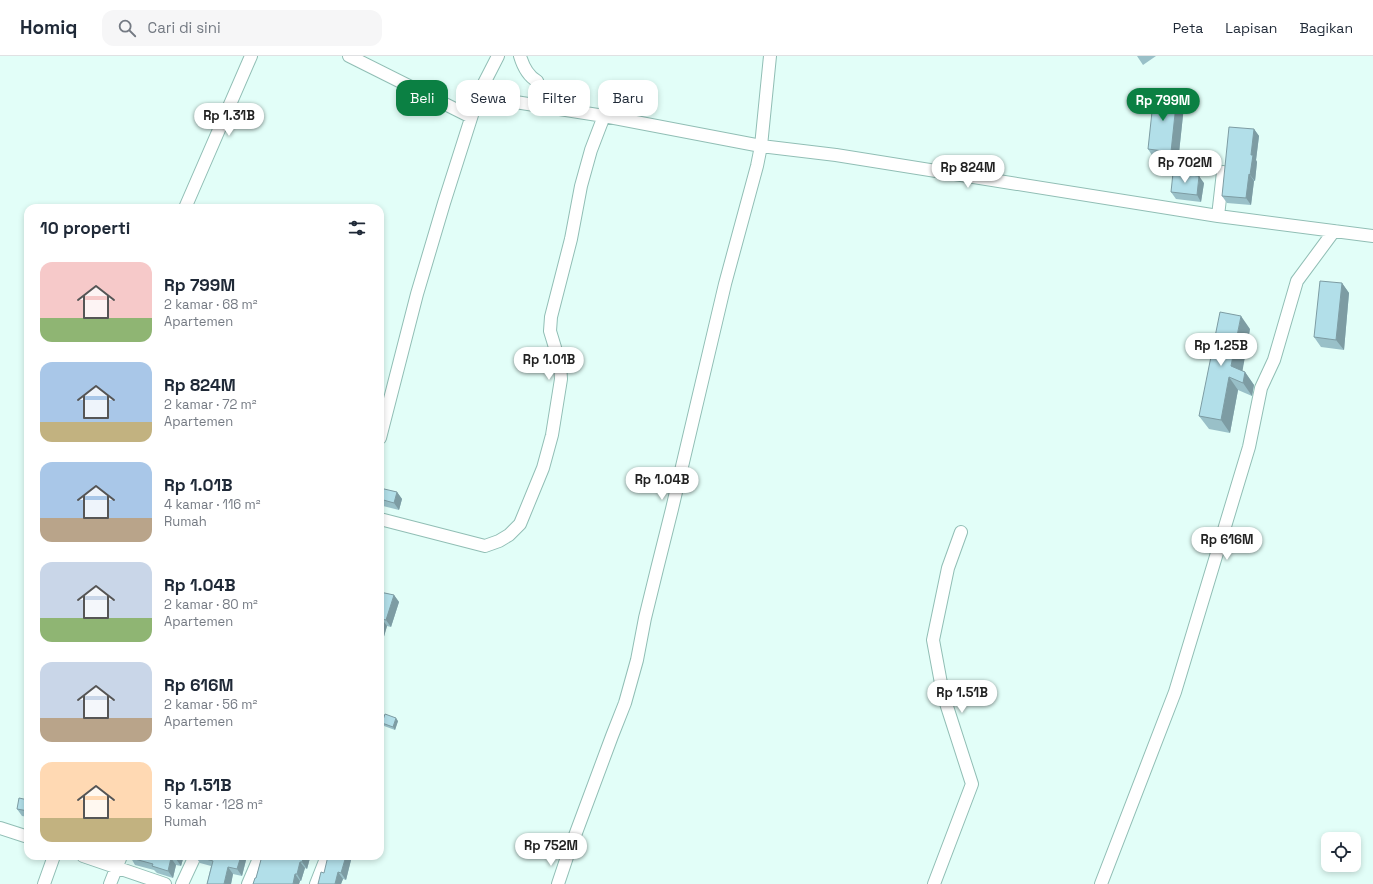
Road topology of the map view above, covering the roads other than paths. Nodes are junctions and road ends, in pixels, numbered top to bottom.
1 (251, 56) edge
2 (349, 56) edge
3 (498, 56) edge
4 (520, 56) edge
5 (770, 56) edge
6 (486, 80) edge
7 (535, 80) edge
8 (604, 116) joint
9 (471, 117) joint
10 (761, 146) junction
11 (1223, 172) edge
12 (187, 204) edge
13 (1218, 216) junction
14 (1334, 231) junction
15 (1373, 236) edge
16 (384, 422) edge
17 (384, 520) edge
18 (961, 532) dead end
19 (1, 830) edge
20 (24, 837) edge
21 (53, 860) edge
22 (193, 860) edge
23 (258, 860) edge
24 (325, 860) edge
25 (119, 861) edge
26 (44, 884) edge
27 (110, 884) edge
28 (165, 884) edge
29 (182, 884) edge
30 (248, 884) edge
31 (316, 884) edge
32 (558, 884) edge
33 (934, 884) edge
34 (1101, 884) edge

1 - 12 street
2 - 9 street
3 - 6 street
4 - 7 street
5 - 10 street
8 - 10 street
8 - 17 street
9 - 16 street
10 - 13 street
10 - 32 street
11 - 13 street
13 - 14 street
14 - 15 street
14 - 34 street
18 - 33 street
19 - 20 street
21 - 26 street
22 - 29 street
23 - 30 street
24 - 31 street
25 - 27 street
25 - 28 street

